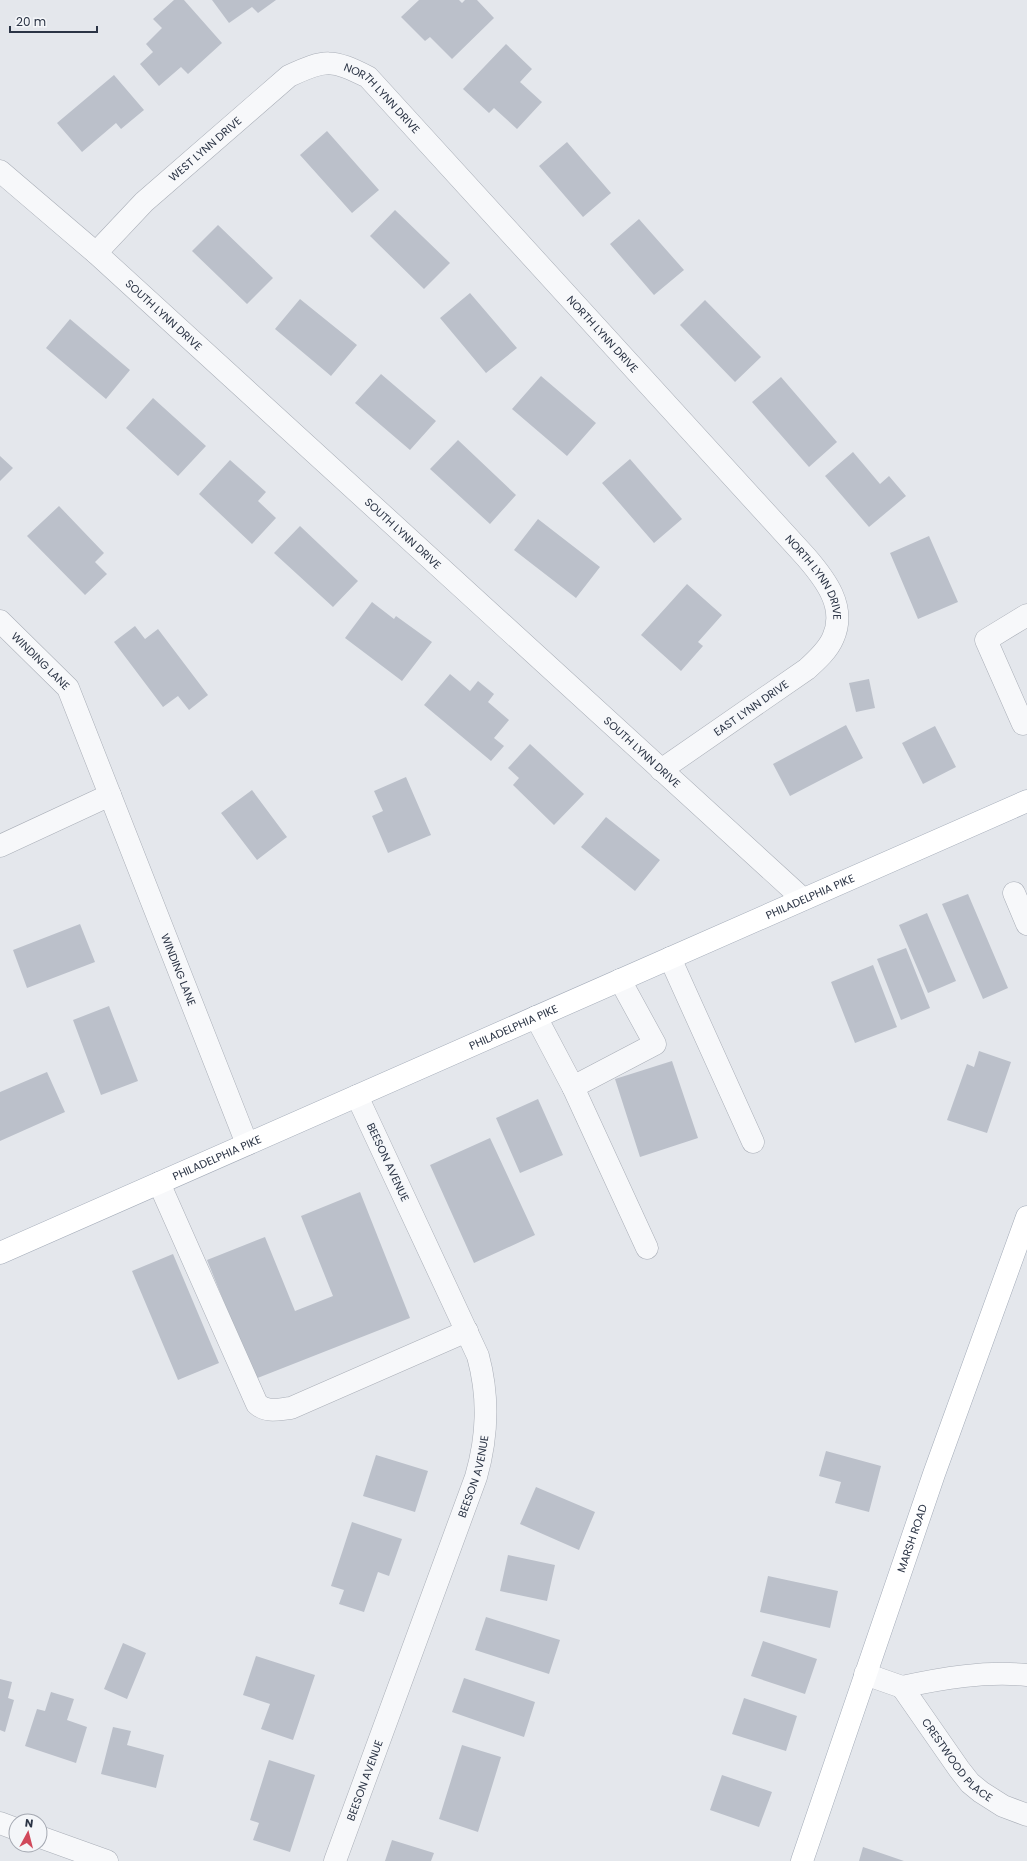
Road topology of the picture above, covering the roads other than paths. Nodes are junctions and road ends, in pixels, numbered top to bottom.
1 (326, 62) joint
2 (0, 171) edge
3 (96, 253) junction
4 (1027, 615) edge
5 (0, 621) edge
6 (833, 637) joint
7 (1027, 721) edge
8 (661, 770) junction
9 (110, 795) junction
10 (1027, 800) edge
11 (0, 846) edge
12 (1014, 893) dead end
13 (803, 900) junction
14 (1027, 924) edge
15 (670, 958) junction
16 (620, 980) junction
17 (536, 1017) junction
18 (572, 1087) junction
19 (357, 1096) junction
20 (753, 1142) dead end
21 (248, 1144) junction
22 (159, 1183) junction
23 (1027, 1217) edge
24 (647, 1248) dead end
25 (0, 1253) edge
26 (467, 1331) junction
27 (866, 1674) junction
28 (1027, 1675) edge
29 (902, 1687) junction
30 (1027, 1815) edge
31 (48, 1840) edge
32 (107, 1861) edge
33 (335, 1861) edge
34 (802, 1861) edge

1 - 3 street, WEST LYNN DRIVE
1 - 6 street, NORTH LYNN DRIVE
2 - 3 street, SOUTH LYNN DRIVE
3 - 8 street, SOUTH LYNN DRIVE
4 - 7 street
5 - 9 street, WINDING LANE
6 - 8 street, EAST LYNN DRIVE
8 - 13 street, SOUTH LYNN DRIVE
9 - 11 street
9 - 21 street, WINDING LANE
10 - 13 main road, PHILADELPHIA PIKE
12 - 14 street
13 - 15 main road, PHILADELPHIA PIKE
15 - 16 main road, PHILADELPHIA PIKE
15 - 20 street
16 - 17 main road, PHILADELPHIA PIKE
16 - 18 street
17 - 18 street
17 - 19 main road, PHILADELPHIA PIKE
18 - 24 street
19 - 21 main road, PHILADELPHIA PIKE
19 - 26 street, BEESON AVENUE
21 - 22 main road, PHILADELPHIA PIKE
22 - 25 main road, PHILADELPHIA PIKE
22 - 26 street
23 - 27 main road, MARSH ROAD
26 - 33 street, BEESON AVENUE
27 - 29 street
27 - 34 main road, MARSH ROAD
28 - 29 street
29 - 30 street, CRESTWOOD PLACE
31 - 32 street

